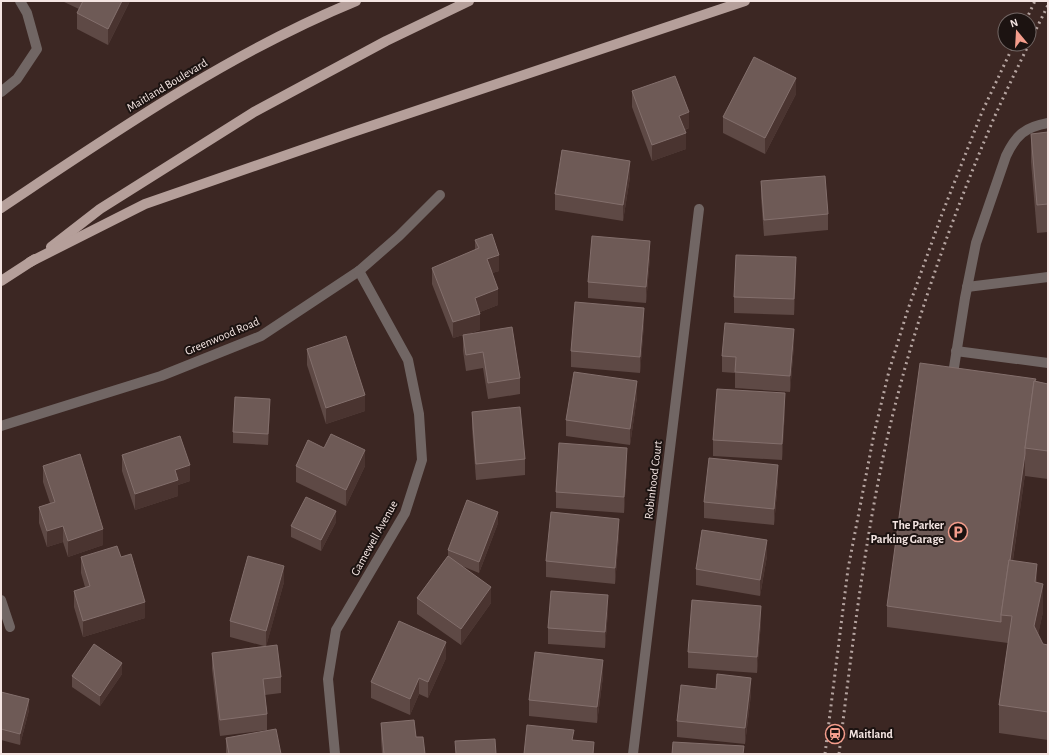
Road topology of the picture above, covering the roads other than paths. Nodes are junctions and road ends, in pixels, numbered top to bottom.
1 (20, 1) edge
2 (356, 1) edge
3 (469, 1) edge
4 (746, 1) edge
5 (1, 92) edge
6 (1048, 123) edge
7 (440, 195) dead end
8 (1, 208) edge
9 (699, 209) dead end
10 (30, 262) junction
11 (359, 270) junction
12 (1048, 277) edge
13 (1, 281) edge
14 (967, 287) junction
15 (956, 351) junction
16 (1048, 363) edge
17 (950, 388) edge
18 (1, 426) edge
19 (1, 600) edge
20 (10, 627) dead end
21 (335, 754) edge
22 (633, 754) edge

1 - 5 street
2 - 8 main road, Maitland Boulevard
3 - 10 main road
4 - 10 main road
6 - 14 street
7 - 11 street, Greenwood Road
9 - 22 street, Robinhood Court
10 - 13 main road
11 - 18 street, Greenwood Road
11 - 21 street, Gamewell Avenue
12 - 14 street
14 - 15 street
15 - 16 street
15 - 17 street
19 - 20 street

